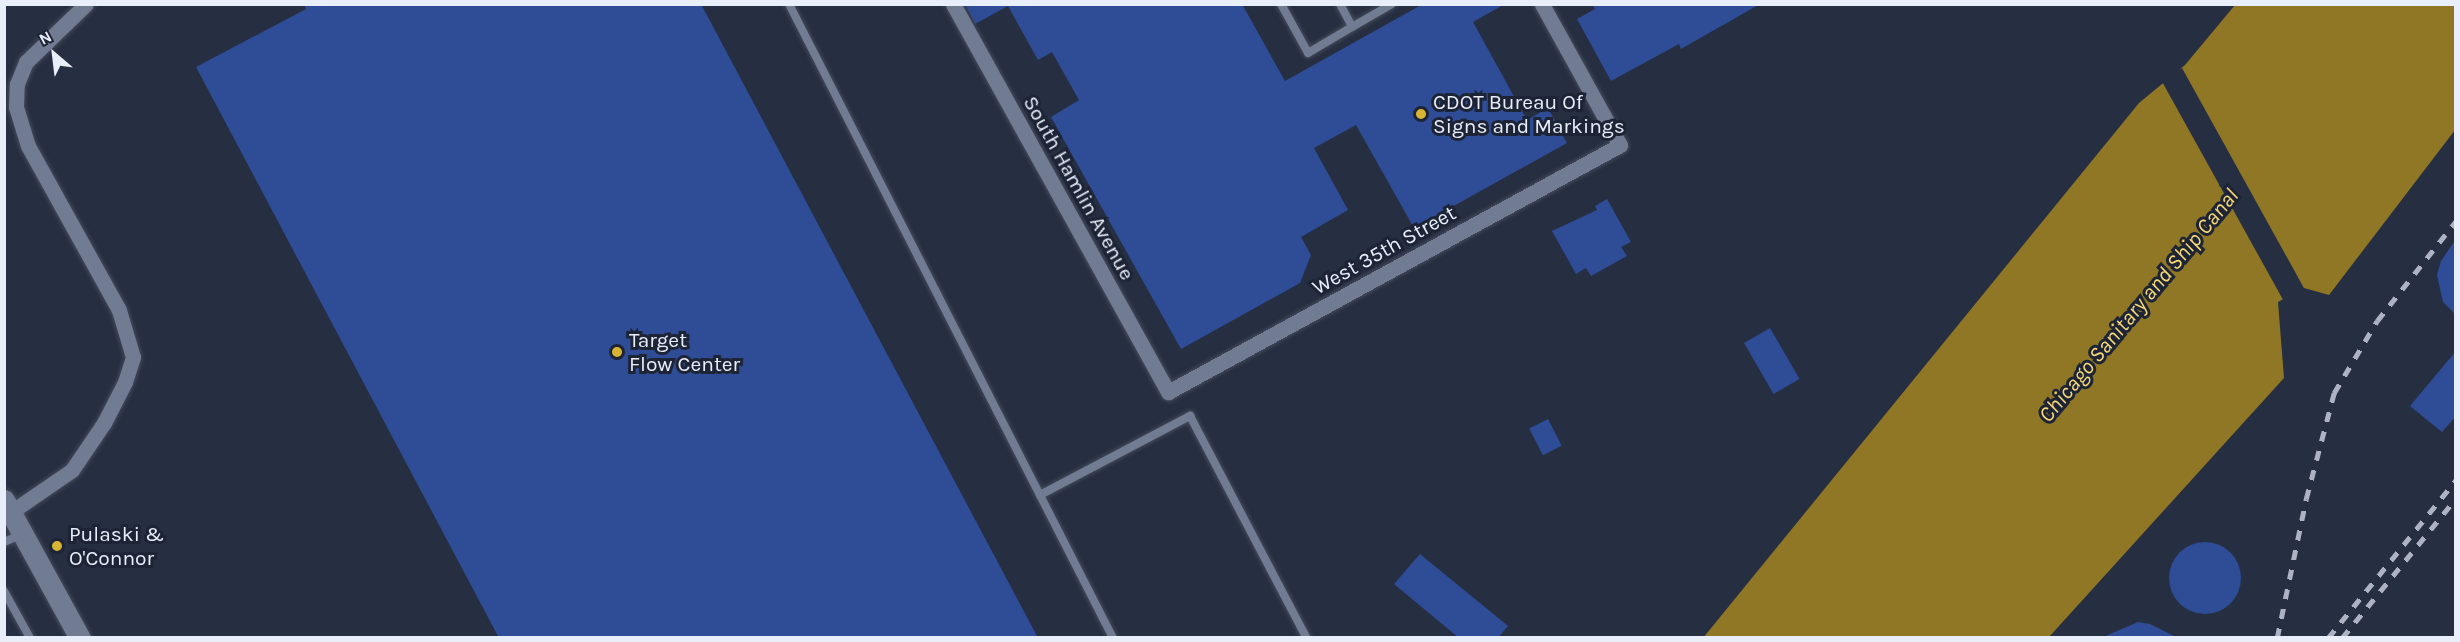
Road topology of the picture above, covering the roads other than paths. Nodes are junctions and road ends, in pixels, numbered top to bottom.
1 (86, 4) edge
2 (789, 4) edge
3 (953, 4) edge
4 (1281, 4) edge
5 (1340, 4) edge
6 (1392, 4) edge
7 (1542, 4) edge
8 (1352, 27) junction
9 (1168, 392) joint
10 (1040, 495) junction
11 (8, 506) edge
12 (14, 538) edge
13 (4, 591) edge
14 (1306, 637) edge
15 (30, 638) edge
16 (80, 638) edge
17 (1113, 638) edge

1 - 11 street
2 - 10 lane
3 - 9 street, South Hamlin Avenue
4 - 8 lane
5 - 8 lane
6 - 8 lane
7 - 9 street, West 35th Street
10 - 14 lane
10 - 17 lane
11 - 12 main road
12 - 16 main road
13 - 15 lane

